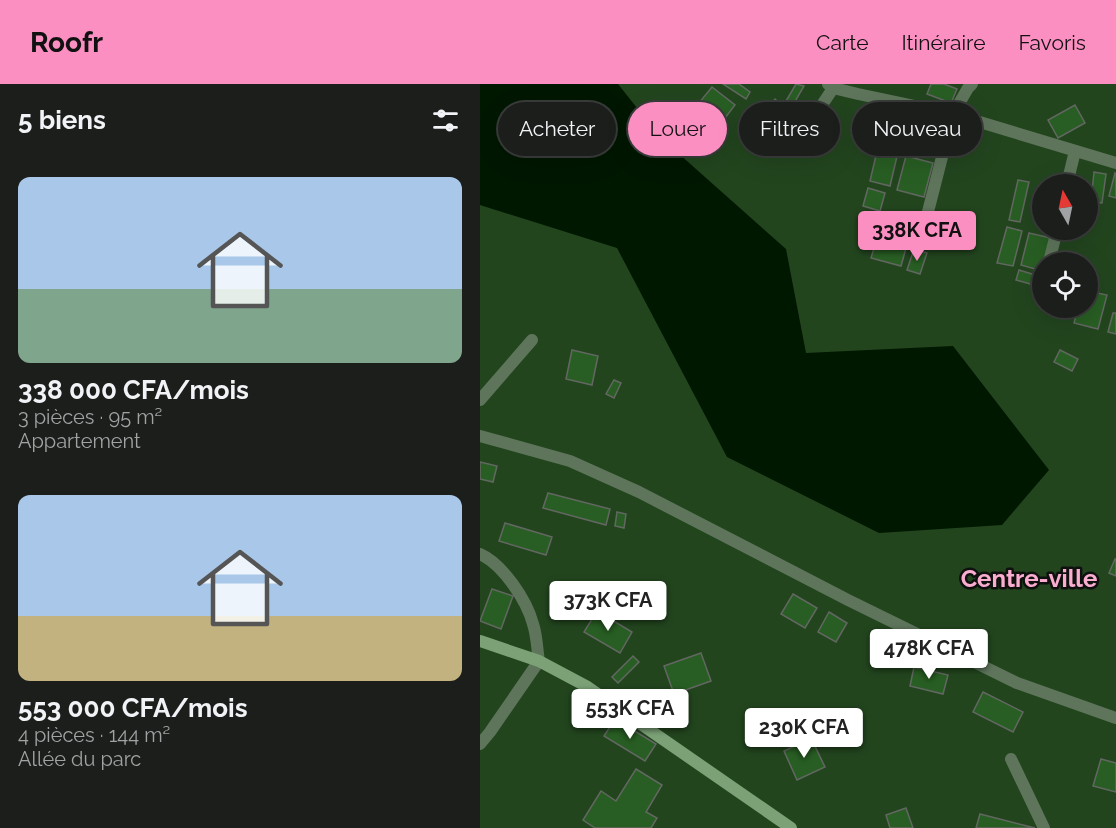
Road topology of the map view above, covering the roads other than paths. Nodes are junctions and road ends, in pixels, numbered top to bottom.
1 (972, 84) edge
2 (832, 85) edge
3 (822, 102) edge
4 (903, 102) edge
5 (960, 102) edge
6 (982, 123) edge
7 (1075, 151) junction
8 (942, 156) edge
9 (1116, 163) edge
10 (1069, 174) edge
11 (920, 243) dead end
12 (532, 340) dead end
13 (480, 400) edge
14 (480, 435) edge
15 (480, 554) edge
16 (480, 640) edge
17 (539, 661) junction
18 (1116, 718) edge
19 (480, 744) edge
20 (1011, 759) dead end
21 (790, 828) edge
22 (1044, 828) edge

1 - 5 street
2 - 3 street
2 - 4 street
6 - 7 street
7 - 9 street
7 - 10 street
8 - 11 street
12 - 13 street
14 - 18 street
15 - 17 street
16 - 17 street
17 - 19 street
17 - 21 street
20 - 22 street

